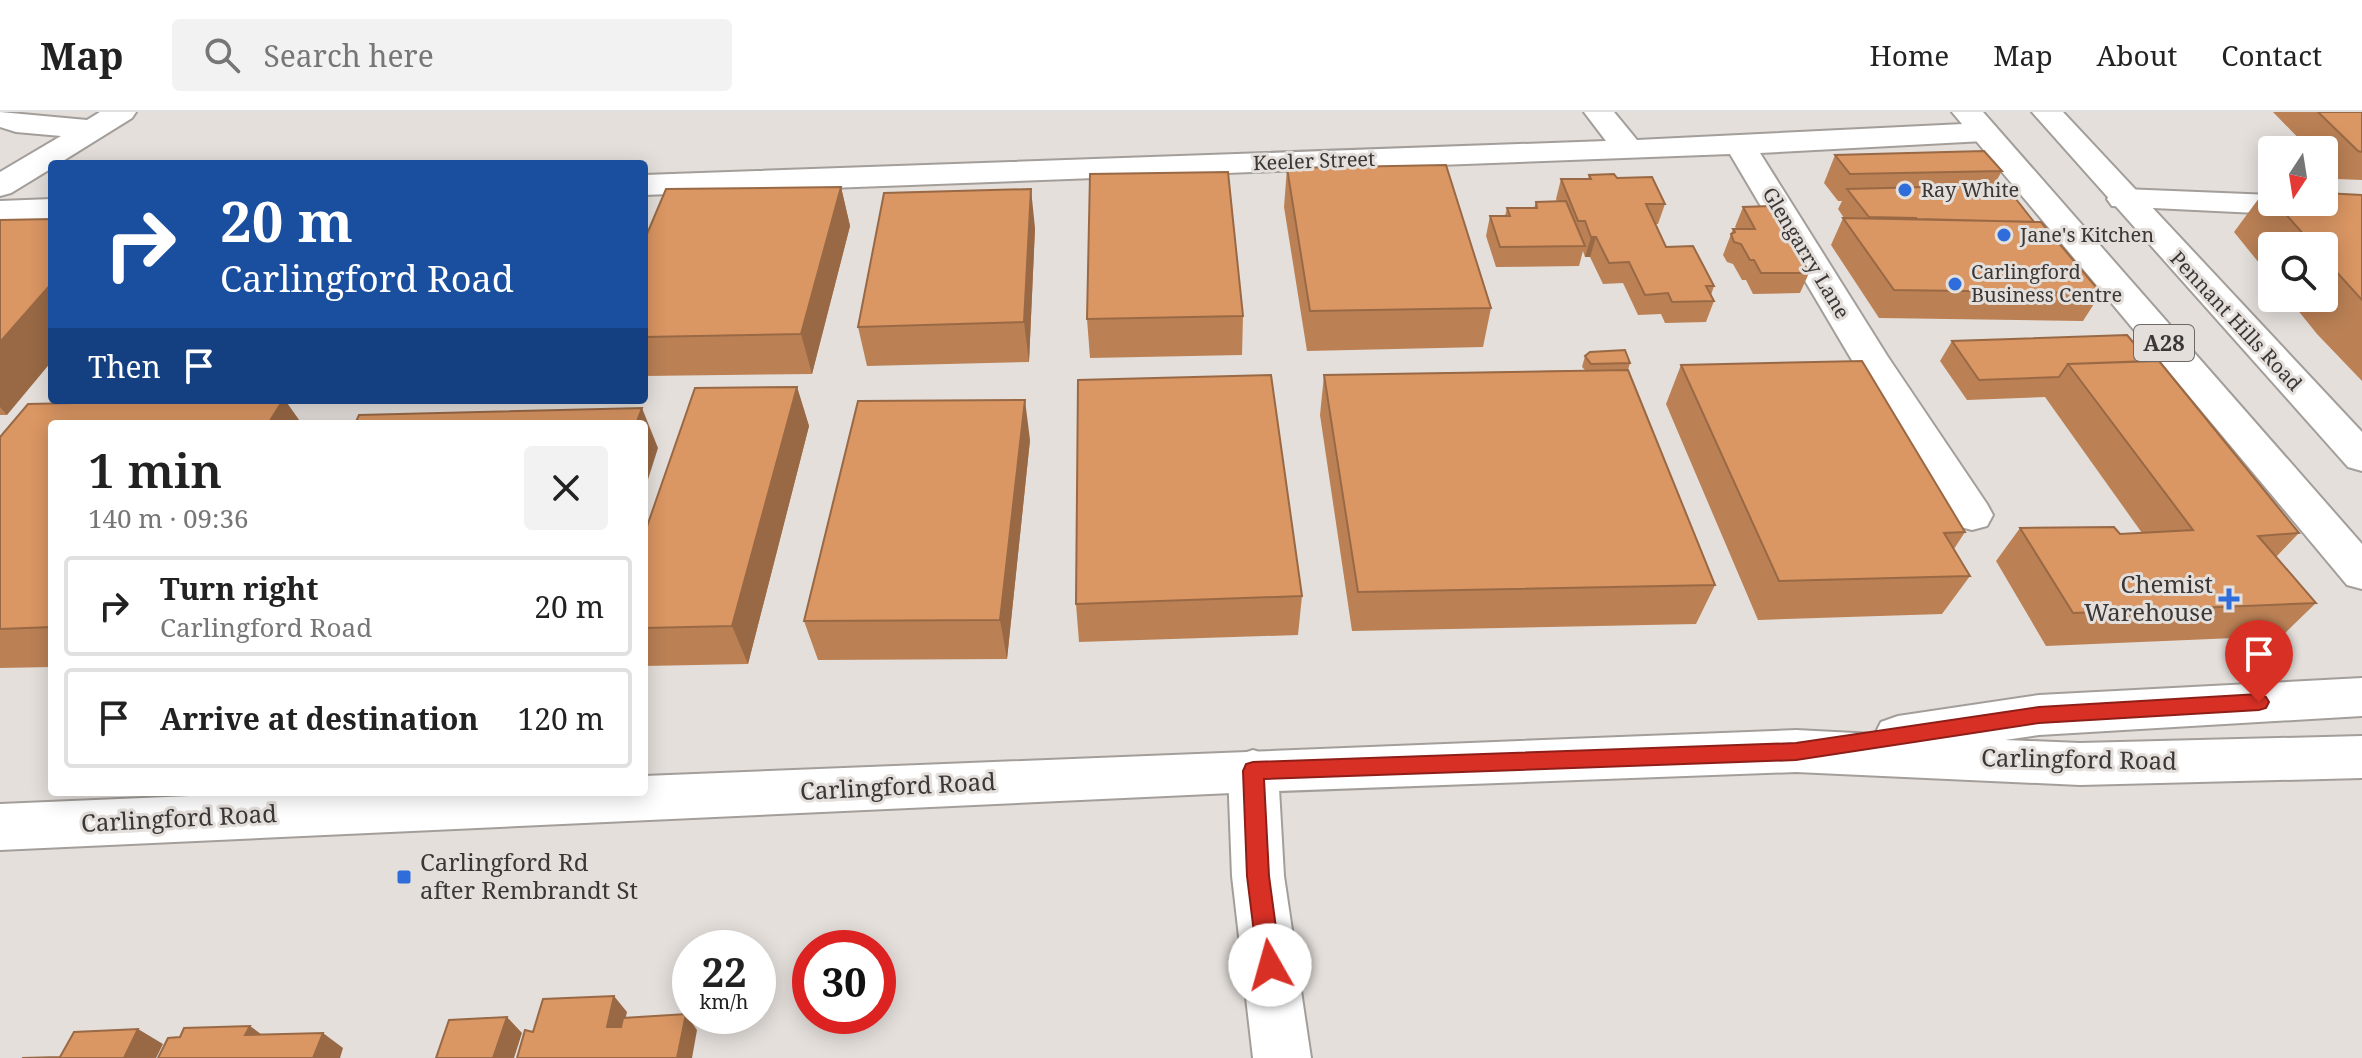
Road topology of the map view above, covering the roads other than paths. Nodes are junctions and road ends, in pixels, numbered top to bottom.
1 (121, 112) edge
2 (1599, 112) edge
3 (2047, 112) edge
4 (0, 117) edge
5 (1975, 122) edge
6 (92, 129) junction
7 (1739, 144) junction
8 (1628, 150) junction
9 (648, 185) edge
10 (0, 186) edge
11 (2123, 199) junction
12 (2258, 202) edge
13 (2338, 206) edge
14 (2362, 208) edge
15 (48, 209) edge
16 (0, 211) edge
17 (2362, 457) edge
18 (1972, 515) dead end
19 (2362, 573) edge
20 (2362, 697) edge
21 (1796, 751) junction
22 (2362, 757) edge
23 (2289, 760) junction
24 (1253, 771) junction
25 (2362, 781) edge
26 (0, 827) edge
27 (1282, 1058) edge

1 - 6 main road
2 - 8 main road
3 - 11 main road, Pennant Hills Road / A28
4 - 6 main road
5 - 7 main road, Keeler Street
5 - 19 main road, A28
6 - 10 main road
7 - 8 main road, Keeler Street
7 - 18 main road, Glengarry Lane
8 - 9 main road, Keeler Street
11 - 12 main road
11 - 17 main road, Pennant Hills Road / A28
13 - 14 main road
15 - 16 main road
20 - 21 main road, Carlingford Road
21 - 23 main road, Carlingford Road
21 - 24 main road, Carlingford Road
22 - 23 main road, Carlingford Road
23 - 25 main road
24 - 26 main road, Carlingford Road
24 - 27 main road

